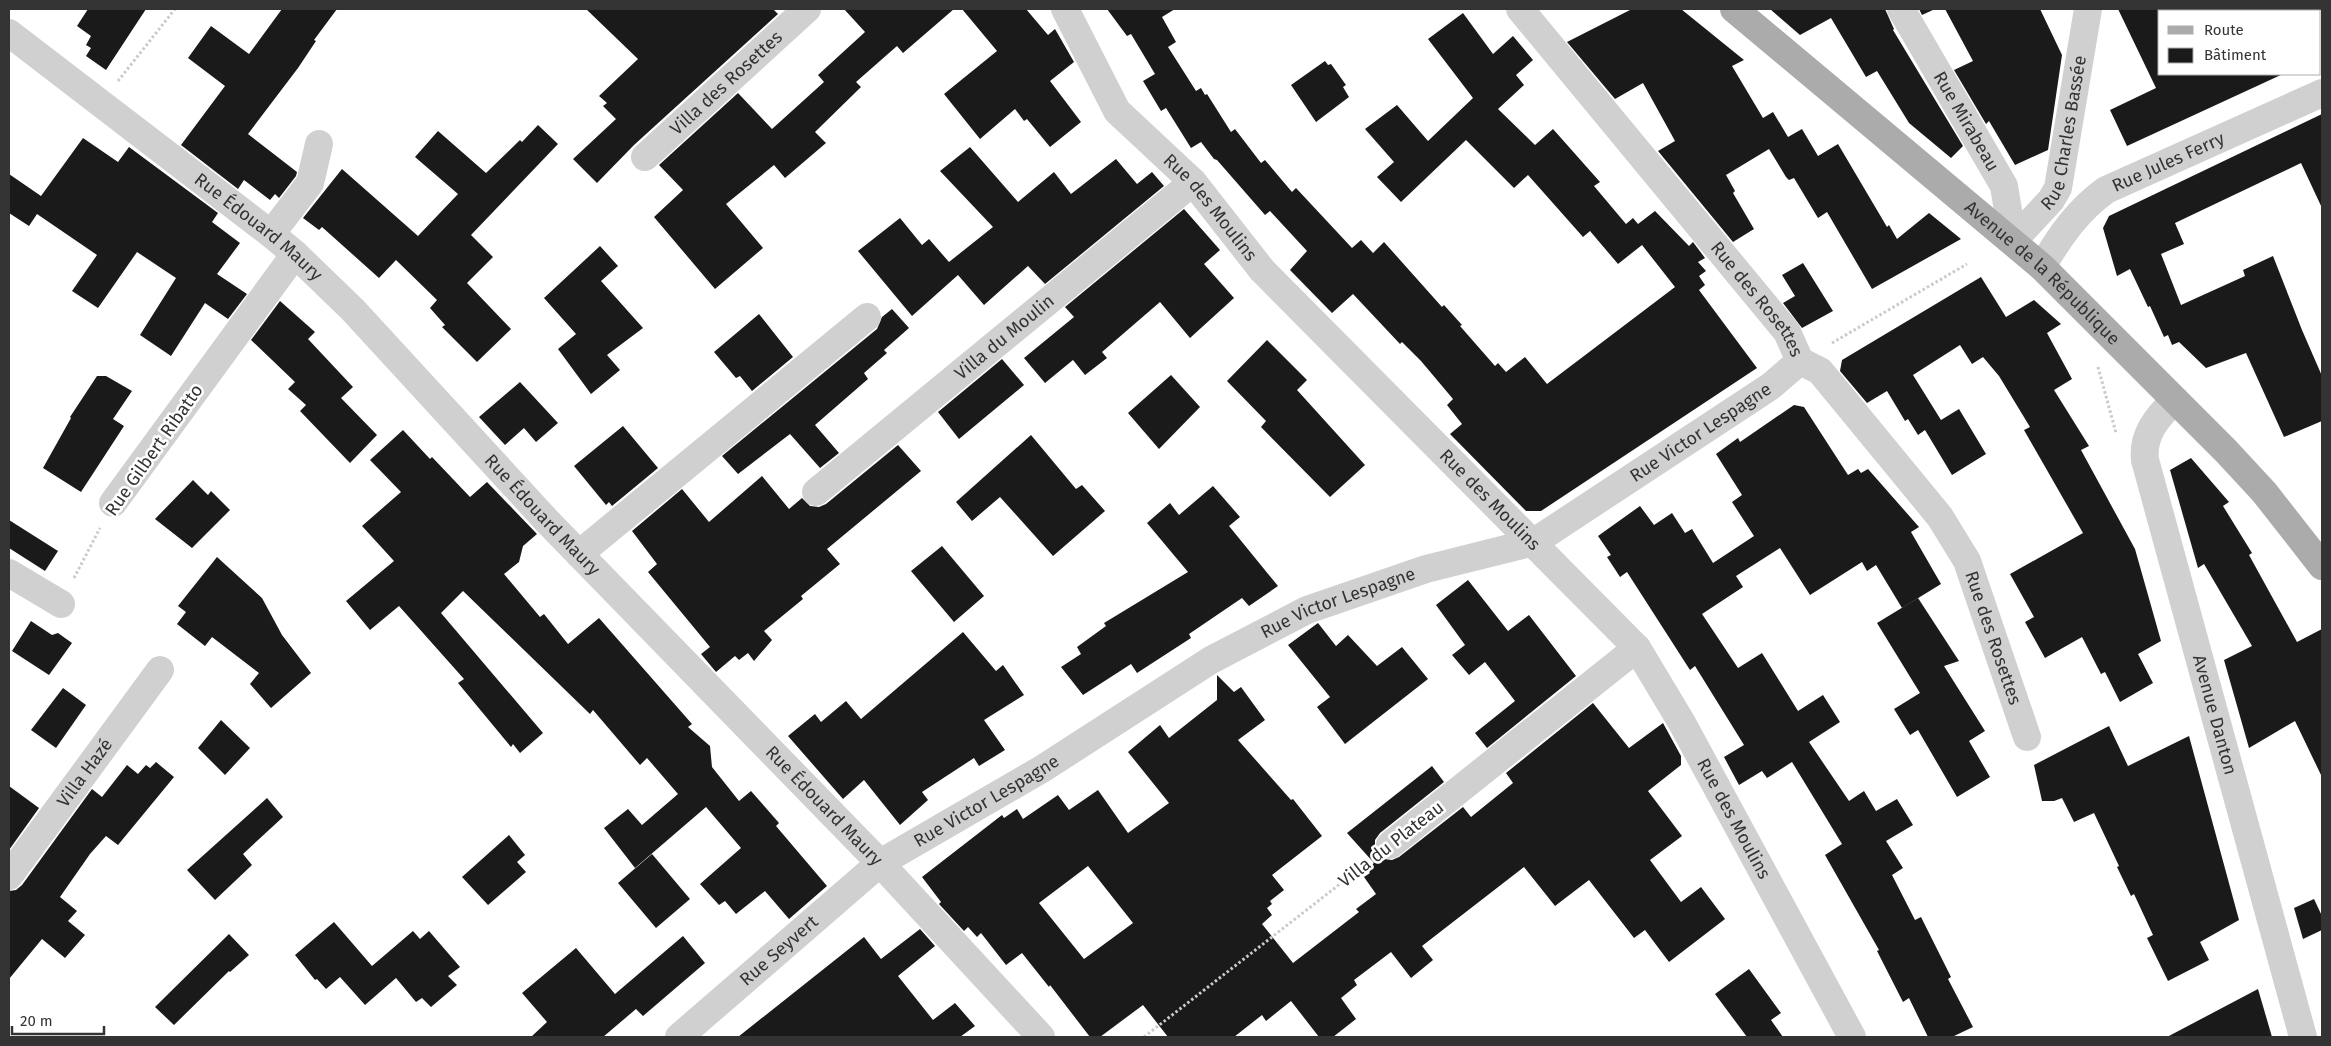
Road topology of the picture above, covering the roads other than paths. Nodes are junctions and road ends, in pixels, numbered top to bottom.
1 (807, 9) edge
2 (1065, 9) edge
3 (1520, 9) edge
4 (1734, 9) edge
5 (1901, 9) edge
6 (2088, 9) edge
7 (9, 34) edge
8 (2322, 93) edge
9 (318, 144) dead end
10 (645, 157) dead end
11 (1193, 182) junction
12 (2036, 217) junction
13 (271, 234) junction
14 (2059, 239) junction
15 (2013, 241) junction
16 (295, 254) junction
17 (2042, 267) junction
18 (867, 317) dead end
19 (1800, 361) junction
20 (2175, 400) junction
21 (816, 492) dead end
22 (113, 503) road end
23 (1534, 542) junction
24 (579, 554) junction
25 (2322, 566) edge
26 (9, 573) edge
27 (61, 604) road end
28 (1637, 648) junction
29 (160, 670) dead end
30 (2027, 737) dead end
31 (1390, 845) road end
32 (880, 863) junction
33 (9, 876) edge
34 (679, 1037) edge
35 (1041, 1037) edge
36 (1852, 1037) edge
37 (2302, 1037) edge

1 - 10 street, Villa des Rosettes
2 - 11 street, Rue des Moulins
3 - 19 street, Rue des Rosettes
4 - 15 main road, Avenue de la République
5 - 15 street, Rue Mirabeau
6 - 12 street, Rue Charles Bassée
7 - 13 street, Rue Édouard Maury
8 - 14 street, Rue Jules Ferry
9 - 13 street
11 - 21 street, Villa du Moulin
11 - 23 street, Rue des Moulins
12 - 14 street
12 - 15 street, Rue Charles Bassée
13 - 16 street, Rue Édouard Maury
14 - 17 street, Rue Jules Ferry
15 - 17 main road, Avenue de la République
16 - 22 street, Rue Gilbert Ribatto
16 - 24 street, Rue Édouard Maury
17 - 20 main road, Avenue de la République
18 - 24 street
19 - 23 street, Rue Victor Lespagne
19 - 30 street, Rue des Rosettes
20 - 25 main road, Avenue de la République
20 - 37 street, Avenue Danton
23 - 28 street, Rue des Moulins
23 - 32 street, Rue Victor Lespagne
24 - 32 street, Rue Édouard Maury
26 - 27 street
28 - 31 street, Villa du Plateau
28 - 36 street, Rue des Moulins
29 - 33 street, Villa Hazé
32 - 34 street, Rue Seyvert
32 - 35 street, Rue Édouard Maury

